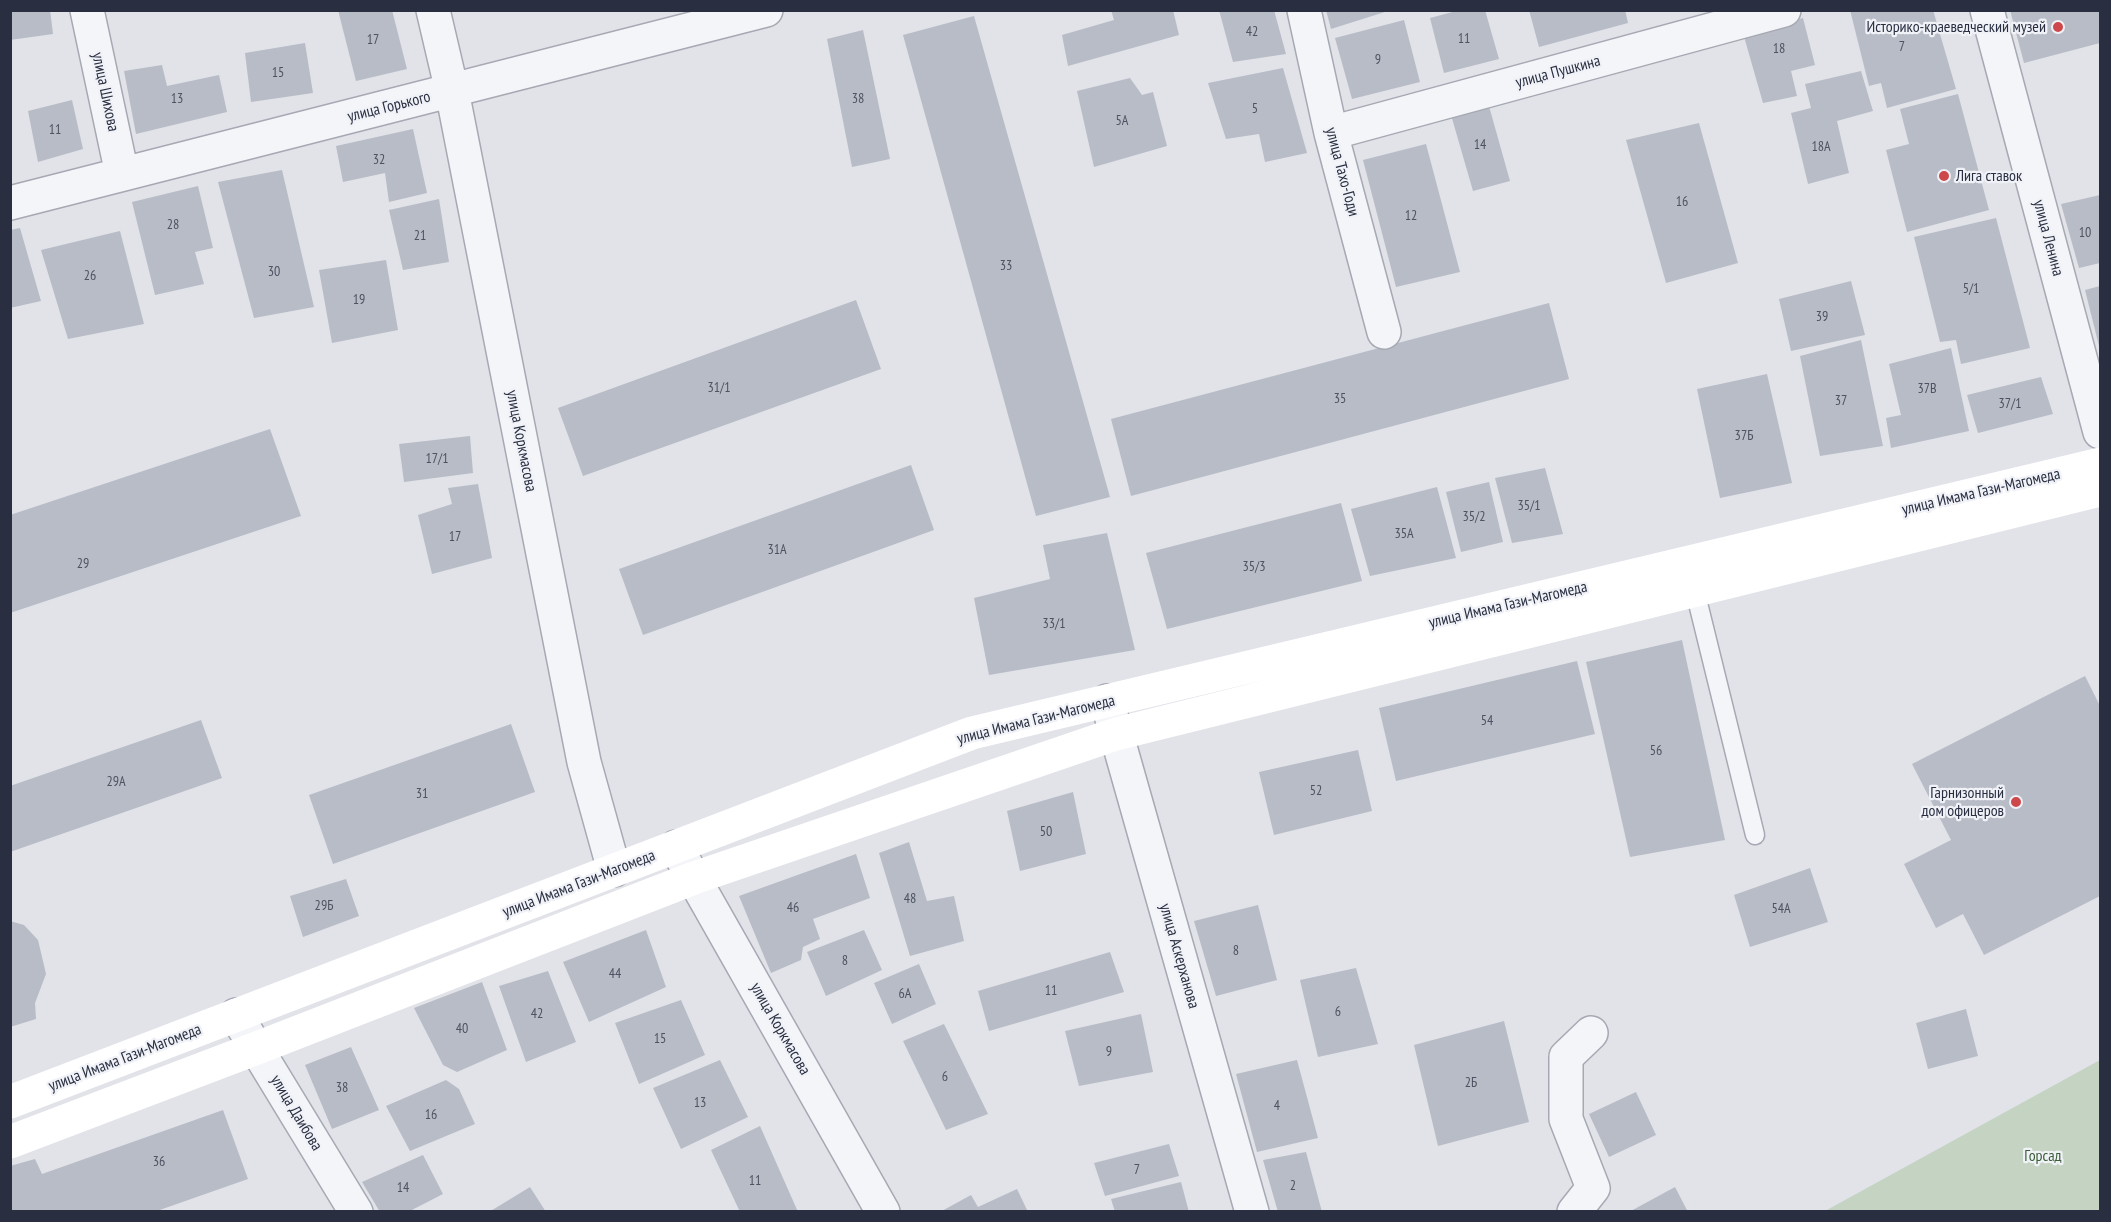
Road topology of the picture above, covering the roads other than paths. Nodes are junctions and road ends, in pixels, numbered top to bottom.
1 (87, 10) edge
2 (433, 10) edge
3 (766, 10) edge
4 (1304, 10) edge
5 (1784, 10) edge
6 (1987, 10) edge
7 (452, 91) junction
8 (1331, 133) junction
9 (122, 174) junction
10 (10, 203) edge
11 (1384, 332) dead end
12 (2100, 432) edge
13 (2100, 464) edge
14 (2100, 490) edge
15 (1695, 591) junction
16 (1107, 701) junction
17 (1116, 734) junction
18 (1755, 835) dead end
19 (676, 847) junction
20 (615, 870) junction
21 (694, 878) junction
22 (236, 1015) junction
23 (1591, 1033) dead end
24 (257, 1048) junction
25 (10, 1102) edge
26 (10, 1142) edge
27 (356, 1212) edge
28 (884, 1212) edge
29 (1252, 1212) edge
30 (1574, 1212) edge

1 - 9 street, улица Шихова
2 - 7 street, улица Коркмасова
3 - 7 street, улица Горького
4 - 8 street, улица Тахо-Годи
5 - 8 street, улица Пушкина
6 - 12 street, улица Ленина
7 - 9 street, улица Горького
7 - 20 street, улица Коркмасова
8 - 11 street, улица Тахо-Годи
9 - 10 street, улица Горького
13 - 16 main road, улица Имама Гази-Магомеда
14 - 15 main road
15 - 17 main road
15 - 18 lane
16 - 17 street, улица Аскерханова
16 - 19 main road, улица Имама Гази-Магомеда
17 - 21 main road
17 - 29 street, улица Аскерханова
19 - 20 main road, улица Имама Гази-Магомеда
19 - 21 street, улица Коркмасова
20 - 22 main road, улица Имама Гази-Магомеда
21 - 24 main road
21 - 28 street, улица Коркмасова
22 - 24 street, улица Даибова
22 - 25 main road, улица Имама Гази-Магомеда
23 - 30 street
24 - 26 main road
24 - 27 street, улица Даибова

